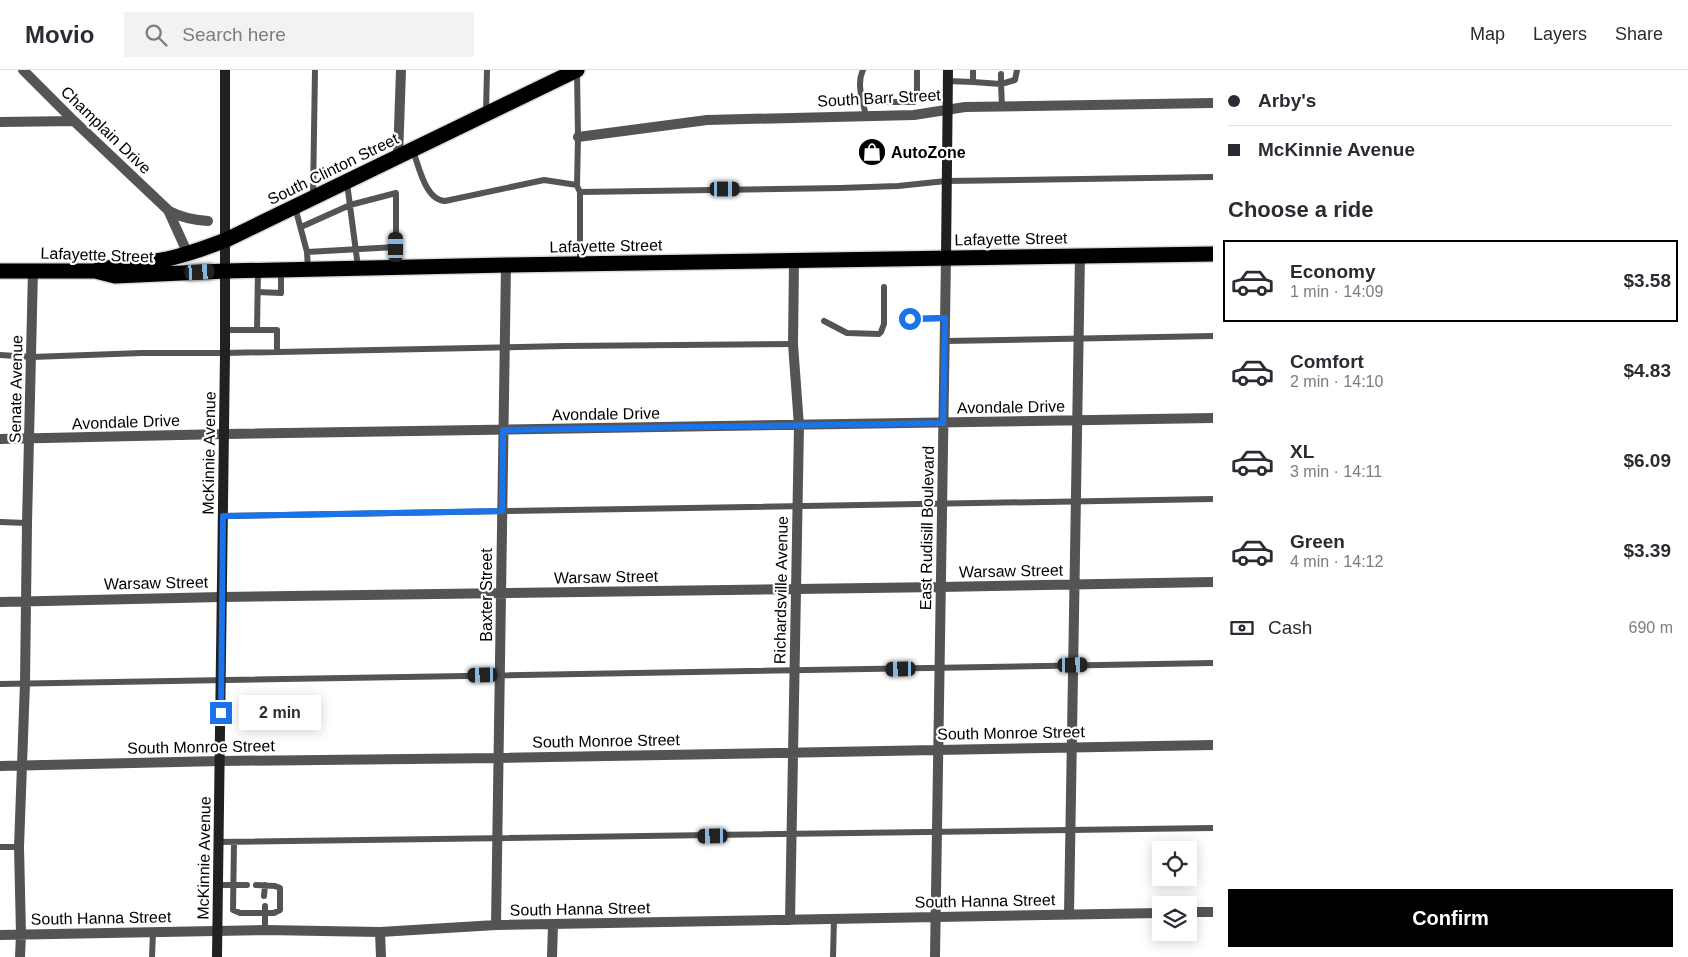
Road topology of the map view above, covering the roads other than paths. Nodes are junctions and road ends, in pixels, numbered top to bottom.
1 (24, 70) edge
2 (225, 70) edge
3 (314, 70) edge
4 (401, 70) edge
5 (487, 70) edge
6 (863, 70) edge
7 (917, 70) edge
8 (948, 70) edge
9 (973, 70) edge
10 (1016, 70) edge
11 (573, 71) edge
12 (988, 74) dead end
13 (1001, 74) dead end
14 (948, 81) junction
15 (973, 82) junction
16 (987, 83) junction
17 (1001, 84) junction
18 (863, 102) junction
19 (1213, 103) edge
20 (1002, 106) junction
21 (947, 110) junction
22 (486, 113) junction
23 (866, 116) junction
24 (74, 121) junction
25 (0, 122) edge
26 (578, 137) junction
27 (412, 150) junction
28 (398, 157) junction
29 (1213, 177) edge
30 (946, 181) junction
31 (346, 182) junction
32 (577, 185) junction
33 (580, 192) junction
34 (313, 198) junction
35 (350, 205) junction
36 (295, 207) junction
37 (168, 210) junction
38 (208, 221) dead end
39 (301, 228) junction
40 (313, 239) dead end
41 (226, 240) junction
42 (304, 241) junction
43 (356, 250) junction
44 (307, 252) junction
45 (188, 254) junction
46 (1213, 254) edge
47 (1080, 255) junction
48 (946, 258) junction
49 (794, 261) junction
50 (580, 264) junction
51 (506, 265) junction
52 (358, 268) junction
53 (308, 269) junction
54 (33, 270) junction
55 (258, 270) junction
56 (281, 270) junction
57 (0, 271) edge
58 (95, 271) junction
59 (226, 271) junction
60 (884, 287) dead end
61 (258, 292) junction
62 (945, 318) junction
63 (910, 319) dead end
64 (824, 321) dead end
65 (226, 330) junction
66 (257, 330) junction
67 (1213, 336) edge
68 (1079, 339) junction
69 (944, 341) junction
70 (793, 344) junction
71 (505, 347) junction
72 (277, 351) junction
73 (226, 353) junction
74 (0, 355) edge
75 (32, 357) junction
76 (1213, 418) edge
77 (1077, 420) junction
78 (943, 423) junction
79 (799, 426) junction
80 (503, 430) junction
81 (225, 434) junction
82 (30, 439) junction
83 (0, 440) edge
84 (1213, 499) edge
85 (1076, 502) junction
86 (942, 505) junction
87 (797, 507) junction
88 (502, 511) junction
89 (223, 516) junction
90 (0, 522) edge
91 (27, 523) junction
92 (1213, 582) edge
93 (1074, 585) junction
94 (941, 587) junction
95 (796, 589) junction
96 (500, 593) junction
97 (222, 597) junction
98 (0, 602) edge
99 (25, 602) junction
100 (1213, 664) edge
101 (1073, 665) junction
102 (939, 669) junction
103 (794, 672) junction
104 (500, 675) junction
105 (222, 680) junction
106 (0, 684) edge
107 (25, 684) junction
108 (1213, 745) edge
109 (1072, 746) junction
110 (939, 750) junction
111 (793, 753) junction
112 (498, 758) junction
113 (221, 761) junction
114 (0, 766) edge
115 (23, 766) junction
116 (1213, 828) edge
117 (1070, 830) junction
118 (937, 832) junction
119 (792, 834) junction
120 (497, 839) junction
121 (219, 842) junction
122 (234, 842) junction
123 (0, 847) edge
124 (19, 847) junction
125 (218, 885) junction
126 (234, 885) junction
127 (247, 885) dead end
128 (256, 885) dead end
129 (265, 885) junction
130 (264, 896) dead end
131 (252, 905) dead end
132 (265, 909) junction
133 (1197, 912) edge
134 (1213, 912) edge
135 (251, 913) junction
136 (1152, 913) edge
137 (1069, 914) junction
138 (936, 917) junction
139 (834, 919) junction
140 (790, 920) junction
141 (496, 925) junction
142 (553, 925) junction
143 (265, 930) junction
144 (217, 931) junction
145 (153, 932) junction
146 (380, 932) junction
147 (22, 934) junction
148 (0, 935) edge
149 (20, 957) edge
150 (152, 957) edge
151 (216, 957) edge
152 (381, 957) edge
153 (552, 957) edge
154 (833, 957) edge
155 (935, 957) edge

1 - 24 street, Champlain Drive
2 - 41 street, McKinnie Avenue
3 - 34 lane
4 - 28 street
5 - 22 lane
6 - 18 lane
7 - 18 lane
8 - 14 street, East Rudisill Boulevard
9 - 15 lane
10 - 17 lane
11 - 22 highway, South Clinton Street
11 - 26 lane
12 - 16 lane
13 - 17 lane
14 - 15 lane
14 - 21 street, East Rudisill Boulevard
15 - 16 lane
16 - 17 lane
17 - 20 lane
18 - 23 lane
19 - 20 street, South Barr Street
20 - 21 street, South Barr Street
21 - 23 street, South Barr Street
21 - 30 street, East Rudisill Boulevard
22 - 27 highway, South Clinton Street
23 - 26 street, South Barr Street
24 - 25 street
24 - 37 street, Champlain Drive
26 - 32 lane
27 - 28 highway, South Clinton Street
27 - 32 lane
28 - 31 highway, South Clinton Street
29 - 30 lane
30 - 33 lane
30 - 48 street, East Rudisill Boulevard
31 - 34 highway, South Clinton Street
31 - 35 lane
32 - 33 lane
33 - 50 lane
34 - 36 highway, South Clinton Street
35 - 39 lane
35 - 43 lane
35 - 43 lane
36 - 39 lane
36 - 41 highway, South Clinton Street
37 - 38 street, Champlain Drive
37 - 45 street, Champlain Drive
39 - 42 lane
40 - 42 lane
41 - 45 highway, South Clinton Street
41 - 59 street, McKinnie Avenue
42 - 44 lane
43 - 44 lane
43 - 52 lane
44 - 53 lane
45 - 58 highway, South Clinton Street
46 - 47 highway, Lafayette Street
47 - 48 highway, Lafayette Street
47 - 68 street
48 - 49 highway, Lafayette Street
48 - 62 street, East Rudisill Boulevard
49 - 50 highway, Lafayette Street
49 - 70 street, Richardsville Avenue
50 - 51 highway, Lafayette Street
51 - 52 highway, Lafayette Street
51 - 71 street, Baxter Street
52 - 53 highway, Lafayette Street
53 - 56 highway, Lafayette Street
54 - 57 highway, Lafayette Street
54 - 58 highway, Lafayette Street
54 - 75 street, Senate Avenue
55 - 56 highway, Lafayette Street
55 - 59 highway, Lafayette Street
55 - 61 lane
56 - 61 lane
58 - 59 highway, Lafayette Street
59 - 65 street, McKinnie Avenue
60 - 64 lane
61 - 66 lane
62 - 63 lane
62 - 69 street, East Rudisill Boulevard
65 - 66 lane
65 - 73 street, McKinnie Avenue
66 - 72 lane
67 - 68 lane
68 - 69 lane
68 - 77 street
69 - 78 street, East Rudisill Boulevard
70 - 71 lane
70 - 79 street, Richardsville Avenue
71 - 72 lane
71 - 80 street, Baxter Street
72 - 73 lane
73 - 75 lane
73 - 81 street, McKinnie Avenue
74 - 75 lane
75 - 82 street, Senate Avenue
76 - 77 street, Avondale Drive
77 - 78 street, Avondale Drive
77 - 85 street
78 - 79 street, Avondale Drive
78 - 86 street, East Rudisill Boulevard
79 - 80 street, Avondale Drive
79 - 87 street, Richardsville Avenue
80 - 81 street, Avondale Drive
80 - 88 street, Baxter Street
81 - 82 street, Avondale Drive
81 - 89 street, McKinnie Avenue
82 - 83 street, Avondale Drive
82 - 91 street, Senate Avenue
84 - 85 lane
85 - 86 lane
85 - 93 street
86 - 87 lane
86 - 94 street, East Rudisill Boulevard
87 - 88 lane
87 - 95 street, Richardsville Avenue
88 - 89 lane
88 - 96 street, Baxter Street
89 - 97 street, McKinnie Avenue
90 - 91 lane
91 - 99 street, Senate Avenue
92 - 93 street, Warsaw Street
93 - 94 street, Warsaw Street
93 - 101 street
94 - 95 street, Warsaw Street
94 - 102 street, East Rudisill Boulevard
95 - 96 street, Warsaw Street
95 - 103 street, Richardsville Avenue
96 - 97 street, Warsaw Street
96 - 104 street, Baxter Street
97 - 99 street, Warsaw Street
97 - 105 street, McKinnie Avenue
98 - 99 street, Warsaw Street
99 - 107 street, Senate Avenue
100 - 101 lane
101 - 102 lane
101 - 109 street
102 - 103 lane
102 - 110 street, East Rudisill Boulevard
103 - 104 lane
103 - 111 street, Richardsville Avenue
104 - 105 lane
104 - 112 street, Baxter Street
105 - 107 lane
105 - 113 street, McKinnie Avenue
106 - 107 lane
107 - 115 street, Senate Avenue
108 - 109 street, South Monroe Street
109 - 110 street, South Monroe Street
109 - 117 street
110 - 111 street, South Monroe Street
110 - 118 street, East Rudisill Boulevard
111 - 112 street, South Monroe Street
111 - 119 street, Richardsville Avenue
112 - 113 street, South Monroe Street
112 - 120 street, Baxter Street
113 - 115 street, South Monroe Street
113 - 121 street, McKinnie Avenue
114 - 115 street, South Monroe Street
115 - 124 street, Senate Avenue
116 - 117 lane
117 - 118 lane
117 - 137 street
118 - 119 lane
118 - 138 street, East Rudisill Boulevard
119 - 120 lane
119 - 140 street, Richardsville Avenue
120 - 122 lane
120 - 141 street, Baxter Street
121 - 122 lane
121 - 125 street, McKinnie Avenue
122 - 126 lane
123 - 124 lane
124 - 147 street, Senate Avenue
125 - 126 lane
125 - 144 street, McKinnie Avenue
126 - 127 lane
126 - 135 lane
128 - 129 lane
129 - 130 lane
129 - 132 lane
131 - 135 lane
132 - 135 lane
132 - 143 lane
133 - 134 street
136 - 137 street, South Hanna Street
137 - 138 street, South Hanna Street
138 - 139 street, South Hanna Street
138 - 155 street, East Rudisill Boulevard
139 - 140 street, South Hanna Street
139 - 154 lane
140 - 142 street, South Hanna Street
141 - 142 street, South Hanna Street
141 - 146 street, South Hanna Street
142 - 153 street
143 - 144 street, South Hanna Street
143 - 146 street, South Hanna Street
144 - 145 street, South Hanna Street
144 - 151 street, McKinnie Avenue
145 - 147 street, South Hanna Street
145 - 150 lane
146 - 152 street
147 - 148 street, South Hanna Street
147 - 149 street, Senate Avenue

